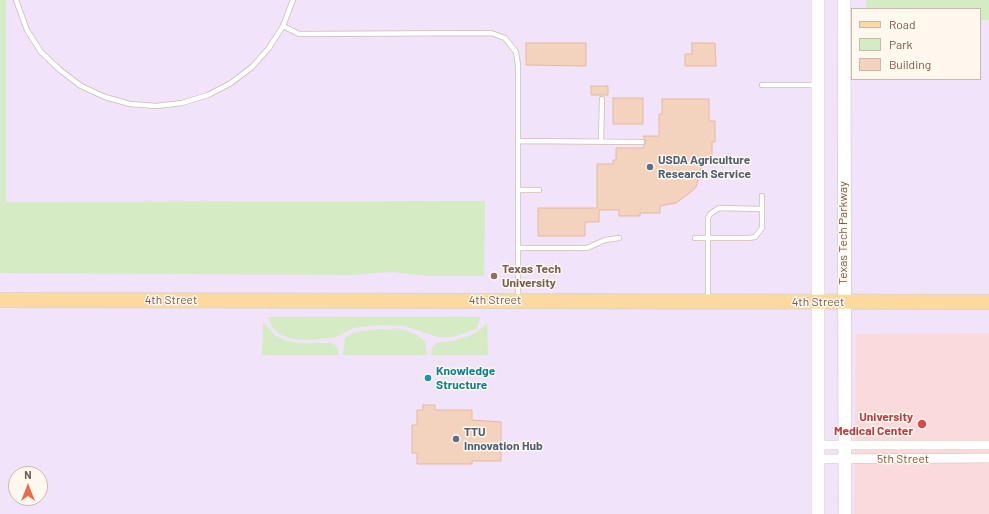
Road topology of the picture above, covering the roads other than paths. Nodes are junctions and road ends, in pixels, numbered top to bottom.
1 (16, 0) edge
2 (293, 0) edge
3 (818, 0) edge
4 (844, 0) edge
5 (283, 26) junction
6 (762, 85) dead end
7 (818, 85) junction
8 (602, 99) dead end
9 (518, 141) junction
10 (601, 142) junction
11 (642, 142) dead end
12 (519, 190) junction
13 (539, 190) dead end
14 (762, 196) dead end
15 (762, 209) junction
16 (619, 238) dead end
17 (694, 238) dead end
18 (708, 238) junction
19 (518, 248) junction
20 (0, 300) edge
21 (518, 300) junction
22 (708, 301) junction
23 (818, 302) junction
24 (843, 302) junction
25 (989, 302) edge
26 (818, 445) junction
27 (844, 445) junction
28 (989, 445) edge
29 (989, 458) edge
30 (818, 459) junction
31 (844, 459) junction
32 (818, 514) edge
33 (845, 514) edge

1 - 5 lane
2 - 5 lane
3 - 7 main road
4 - 24 main road, Texas Tech Parkway
5 - 9 lane
6 - 7 lane
7 - 23 main road
8 - 10 lane
9 - 10 lane
9 - 12 lane
10 - 11 lane
12 - 13 lane
12 - 19 lane
14 - 15 lane
15 - 18 lane
15 - 18 lane
16 - 19 lane
17 - 18 lane
18 - 22 lane
19 - 21 lane
20 - 21 main road, 4th Street
21 - 22 main road, 4th Street
22 - 23 main road, 4th Street
23 - 24 main road, 4th Street
23 - 26 main road
24 - 25 main road, 4th Street
24 - 27 main road, Texas Tech Parkway
26 - 27 street, 5th Street
26 - 30 main road
27 - 28 street, 5th Street
27 - 31 main road, Texas Tech Parkway
29 - 31 street, 5th Street
30 - 31 street, 5th Street
30 - 32 main road
31 - 33 main road, Texas Tech Parkway

